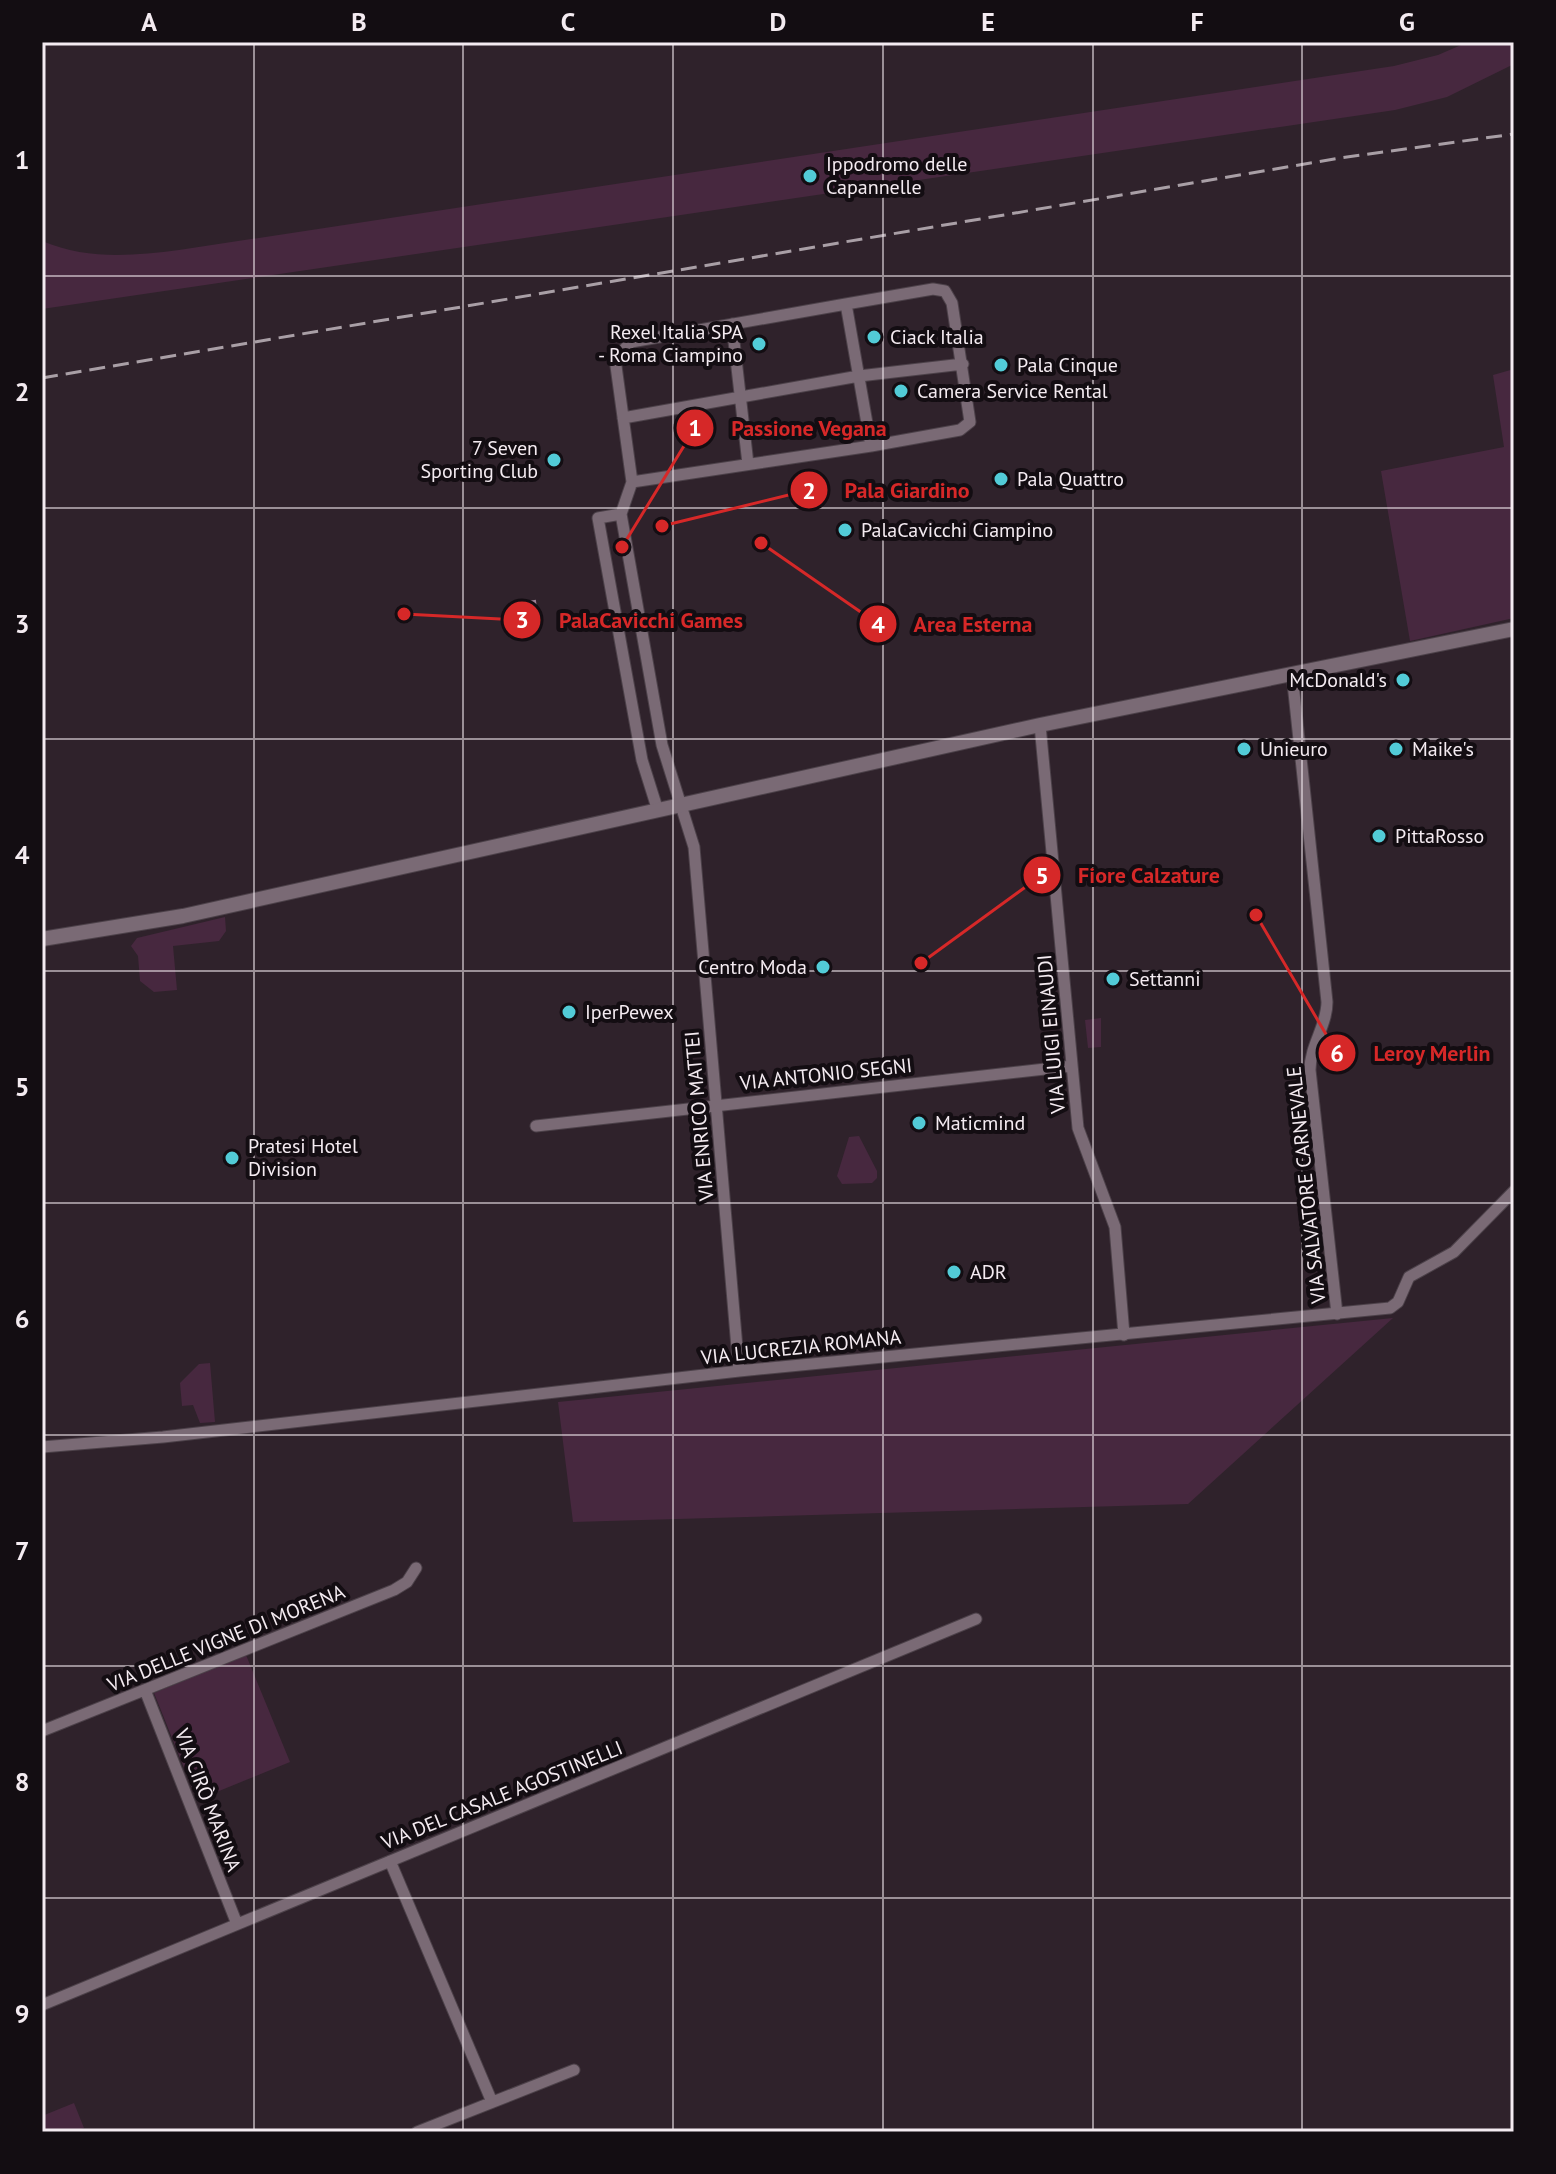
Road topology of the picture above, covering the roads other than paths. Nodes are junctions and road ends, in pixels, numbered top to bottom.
1 (846, 304) junction
2 (732, 324) junction
3 (963, 364) junction
4 (859, 376) junction
5 (740, 397) junction
6 (623, 418) junction
7 (871, 446) junction
8 (748, 464) junction
9 (632, 482) junction
10 (621, 514) junction
11 (1514, 629) edge
12 (1292, 674) junction
13 (1040, 725) junction
14 (684, 808) junction
15 (658, 811) junction
16 (42, 939) edge
17 (1072, 1066) junction
18 (715, 1105) junction
19 (536, 1126) dead end
20 (1514, 1191) edge
21 (1337, 1314) junction
22 (1124, 1335) junction
23 (739, 1371) junction
24 (42, 1447) edge
25 (416, 1568) dead end
26 (976, 1619) dead end
27 (145, 1690) junction
28 (42, 1731) edge
29 (390, 1861) junction
30 (237, 1924) junction
31 (42, 2005) edge
32 (574, 2070) dead end
33 (492, 2102) junction
34 (417, 2132) edge

1 - 2 street
1 - 3 street
1 - 4 street
2 - 5 street
2 - 6 street
3 - 4 street
3 - 7 street
4 - 5 street
4 - 7 street
5 - 6 street
5 - 8 street
6 - 9 street
7 - 8 street
8 - 9 street
9 - 10 street
10 - 14 street, VIA ENRICO MATTEI
10 - 15 street
11 - 12 street
12 - 13 street
12 - 21 street, VIA SALVATORE CARNEVALE
13 - 14 street
13 - 17 street, VIA LUIGI EINAUDI
14 - 15 street
14 - 18 street, VIA ENRICO MATTEI
15 - 16 street
17 - 18 street, VIA ANTONIO SEGNI
17 - 22 street, VIA LUIGI EINAUDI
18 - 19 street, VIA ANTONIO SEGNI
18 - 23 street, VIA ENRICO MATTEI
20 - 21 street, VIA LUCREZIA ROMANA
21 - 22 street, VIA LUCREZIA ROMANA
22 - 23 street, VIA LUCREZIA ROMANA
23 - 24 street, VIA LUCREZIA ROMANA
25 - 27 street, VIA DELLE VIGNE DI MORENA
26 - 29 street, VIA DEL CASALE AGOSTINELLI
27 - 28 street, VIA DELLE VIGNE DI MORENA
27 - 30 street, VIA CIRÒ MARINA
29 - 30 street, VIA DEL CASALE AGOSTINELLI
29 - 33 street
30 - 31 street, VIA DEL CASALE AGOSTINELLI
32 - 33 street
33 - 34 street

